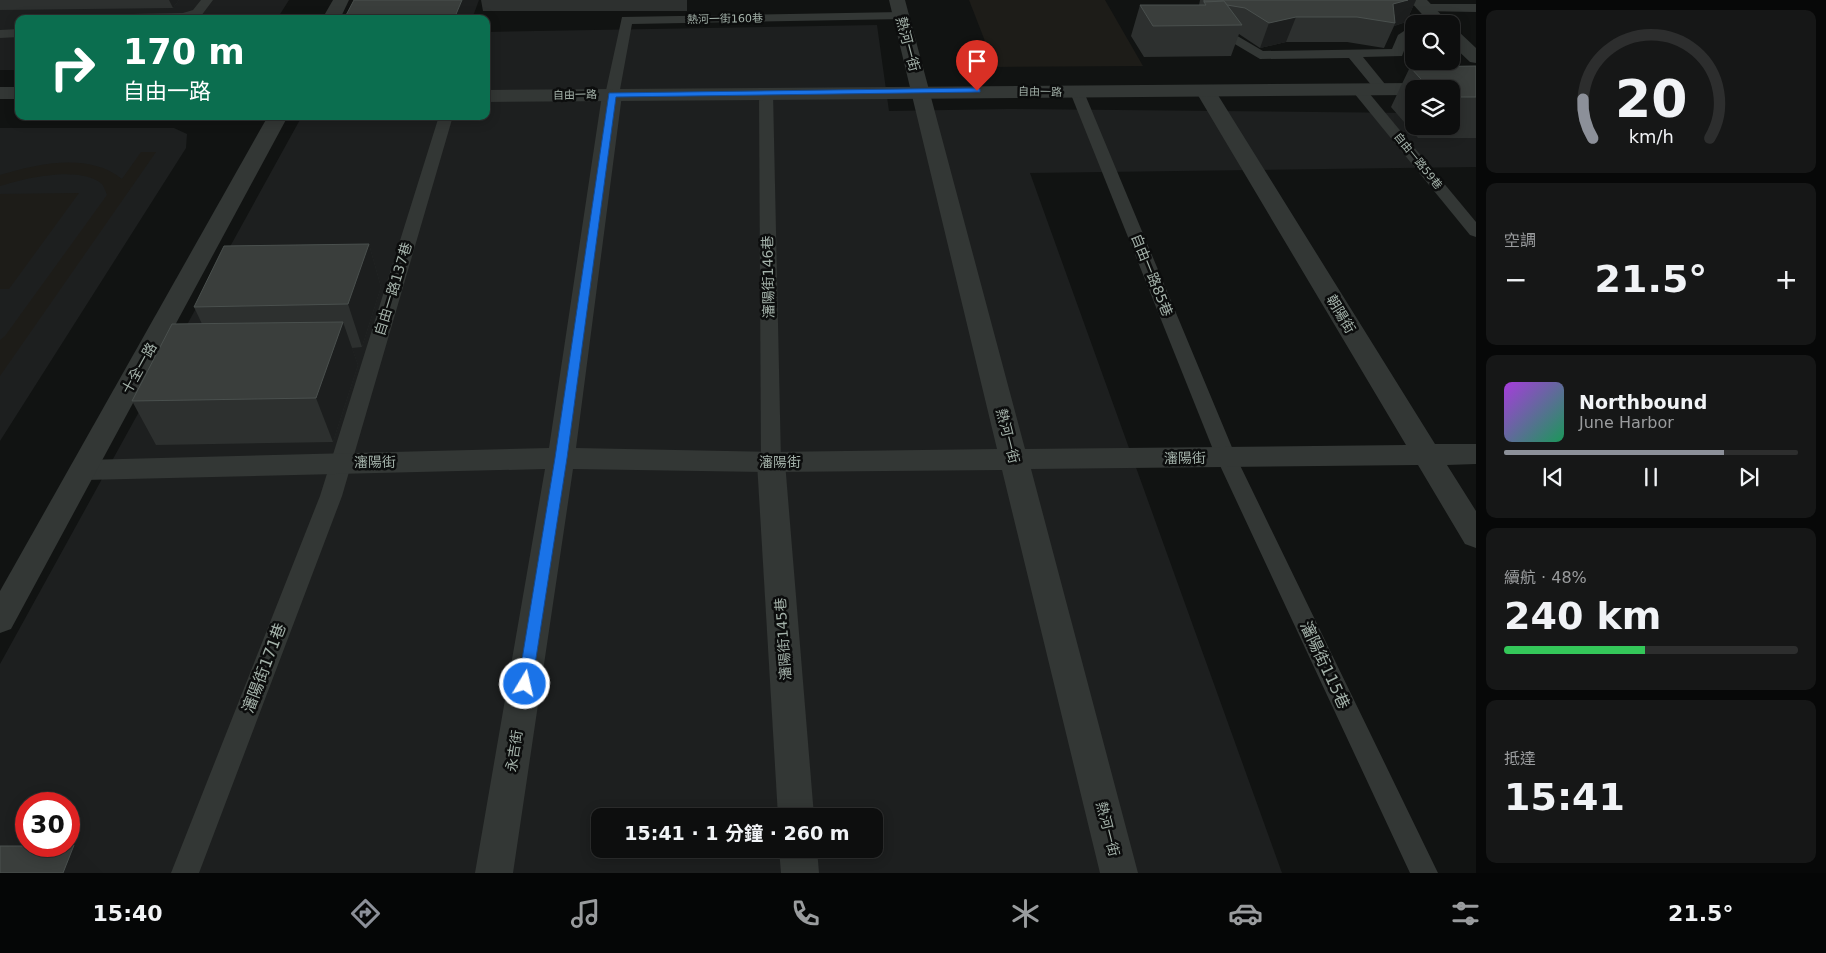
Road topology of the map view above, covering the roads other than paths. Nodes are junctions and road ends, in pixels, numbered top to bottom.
1 (207, 0) edge
2 (341, 0) edge
3 (1421, 4) edge
4 (899, 8) edge
5 (1476, 8) edge
6 (190, 15) edge
7 (333, 15) edge
8 (1432, 15) edge
9 (0, 21) edge
10 (15, 21) edge
11 (15, 33) edge
12 (0, 34) edge
13 (1404, 35) dead end
14 (1229, 37) edge
15 (1460, 43) edge
16 (1352, 53) junction
17 (1476, 58) edge
18 (1382, 89) junction
19 (1405, 89) edge
20 (1359, 90) junction
21 (920, 91) junction
22 (1077, 92) junction
23 (1206, 92) junction
24 (0, 93) edge
25 (15, 93) edge
26 (766, 93) junction
27 (612, 95) junction
28 (490, 96) edge
29 (276, 120) edge
30 (445, 120) edge
31 (1476, 232) edge
32 (1476, 454) edge
33 (1426, 455) junction
34 (1226, 457) junction
35 (561, 458) junction
36 (1014, 459) junction
37 (340, 462) junction
38 (771, 462) junction
39 (84, 470) junction
40 (1476, 536) edge
41 (0, 620) edge
42 (795, 808) edge
43 (799, 858) edge
44 (185, 873) edge
45 (494, 873) edge
46 (800, 873) edge
47 (1119, 873) edge
48 (1424, 873) edge

1 - 6 lane
2 - 7 street
3 - 5 lane
3 - 8 street
4 - 21 street, 熱河一街
4 - 27 lane, 熱河一街160巷
9 - 10 lane
11 - 12 lane
13 - 16 lane
14 - 16 lane
15 - 17 street
16 - 18 lane
18 - 19 street, 自由一路
18 - 20 street, 自由一路
20 - 23 street, 自由一路
20 - 31 lane, 自由一路59巷
21 - 22 street, 自由一路
21 - 26 street, 自由一路
21 - 36 street, 熱河一街
22 - 23 street, 自由一路
22 - 34 lane, 自由一路85巷
23 - 33 street, 朝陽街
24 - 25 street
26 - 27 street, 自由一路
26 - 38 lane, 瀋陽街146巷
27 - 28 street, 自由一路
27 - 35 street, 永吉街
29 - 39 street, 十全一路
30 - 37 lane, 自由一路137巷
32 - 33 street, 瀋陽街
33 - 34 street, 瀋陽街
33 - 40 street, 朝陽街
34 - 36 street, 瀋陽街
34 - 48 lane, 瀋陽街115巷
35 - 37 street, 瀋陽街
35 - 38 street, 瀋陽街
35 - 45 street, 永吉街
36 - 38 street, 瀋陽街
36 - 47 street, 熱河一街
37 - 39 street, 瀋陽街
37 - 44 lane, 瀋陽街171巷
38 - 42 street, 瀋陽街145巷
39 - 41 street, 十全一路
43 - 46 street

